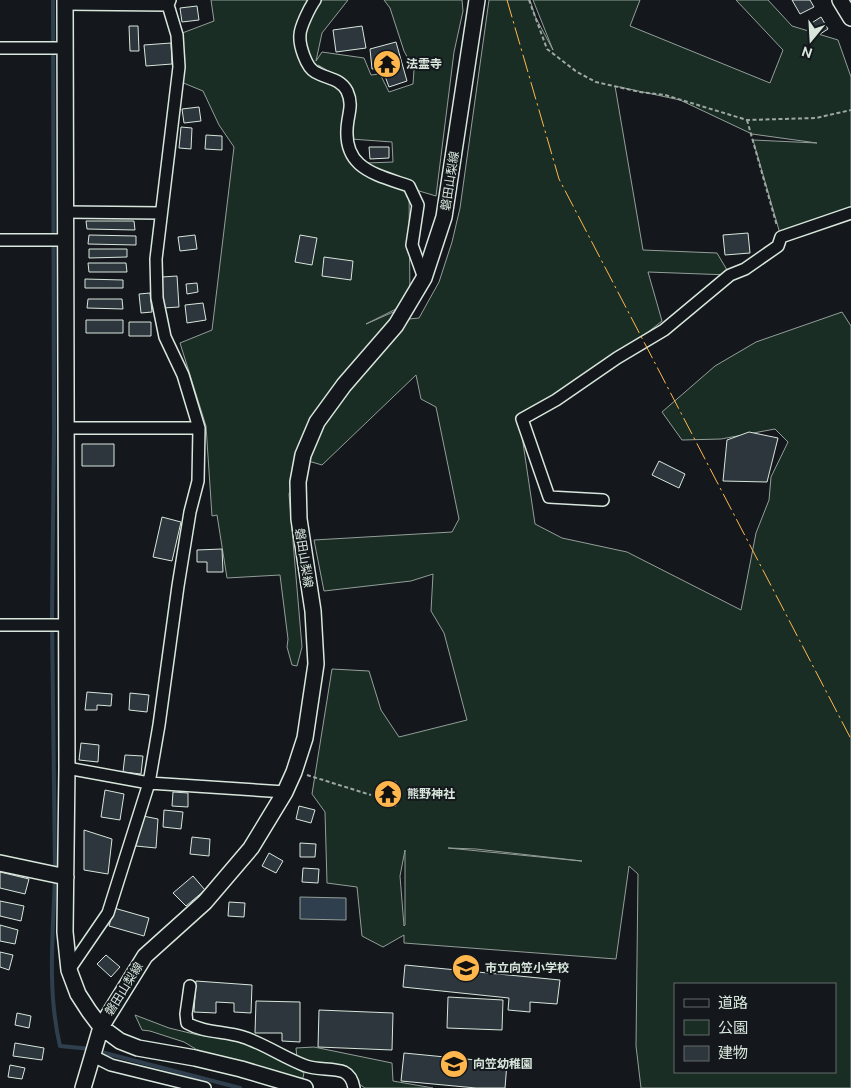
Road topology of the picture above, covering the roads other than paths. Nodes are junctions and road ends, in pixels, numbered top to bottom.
1 (315, 0) edge
2 (477, 0) edge
3 (840, 0) edge
4 (65, 2) edge
5 (169, 3) edge
6 (851, 18) edge
7 (0, 48) edge
8 (65, 48) junction
9 (65, 212) junction
10 (161, 213) junction
11 (851, 213) edge
12 (0, 240) edge
13 (65, 240) junction
14 (424, 278) junction
15 (66, 428) junction
16 (199, 428) junction
17 (603, 500) dead end
18 (66, 625) junction
19 (0, 626) edge
20 (67, 768) junction
21 (149, 783) junction
22 (285, 792) junction
23 (0, 863) edge
24 (66, 877) junction
25 (69, 970) junction
26 (190, 986) dead end
27 (101, 1027) junction
28 (93, 1056) junction
29 (83, 1088) edge
30 (205, 1088) edge
31 (305, 1088) edge
32 (354, 1088) edge

1 - 14 street
2 - 14 street, 磐田山梨線
3 - 6 street
4 - 5 street
4 - 8 street
5 - 10 street
7 - 8 street
8 - 9 street
9 - 10 street
9 - 13 street
10 - 16 street
11 - 17 street
12 - 13 street
13 - 15 street
14 - 22 street, 磐田山梨線
15 - 16 street
15 - 18 street
16 - 21 street
18 - 19 street
18 - 20 street
20 - 21 street
20 - 24 street
21 - 22 street
21 - 25 street
22 - 27 street, 磐田山梨線
23 - 24 street
24 - 25 street
25 - 27 street
26 - 32 street
27 - 28 street, 磐田山梨線
27 - 31 street
28 - 29 street, 磐田山梨線
28 - 30 street

